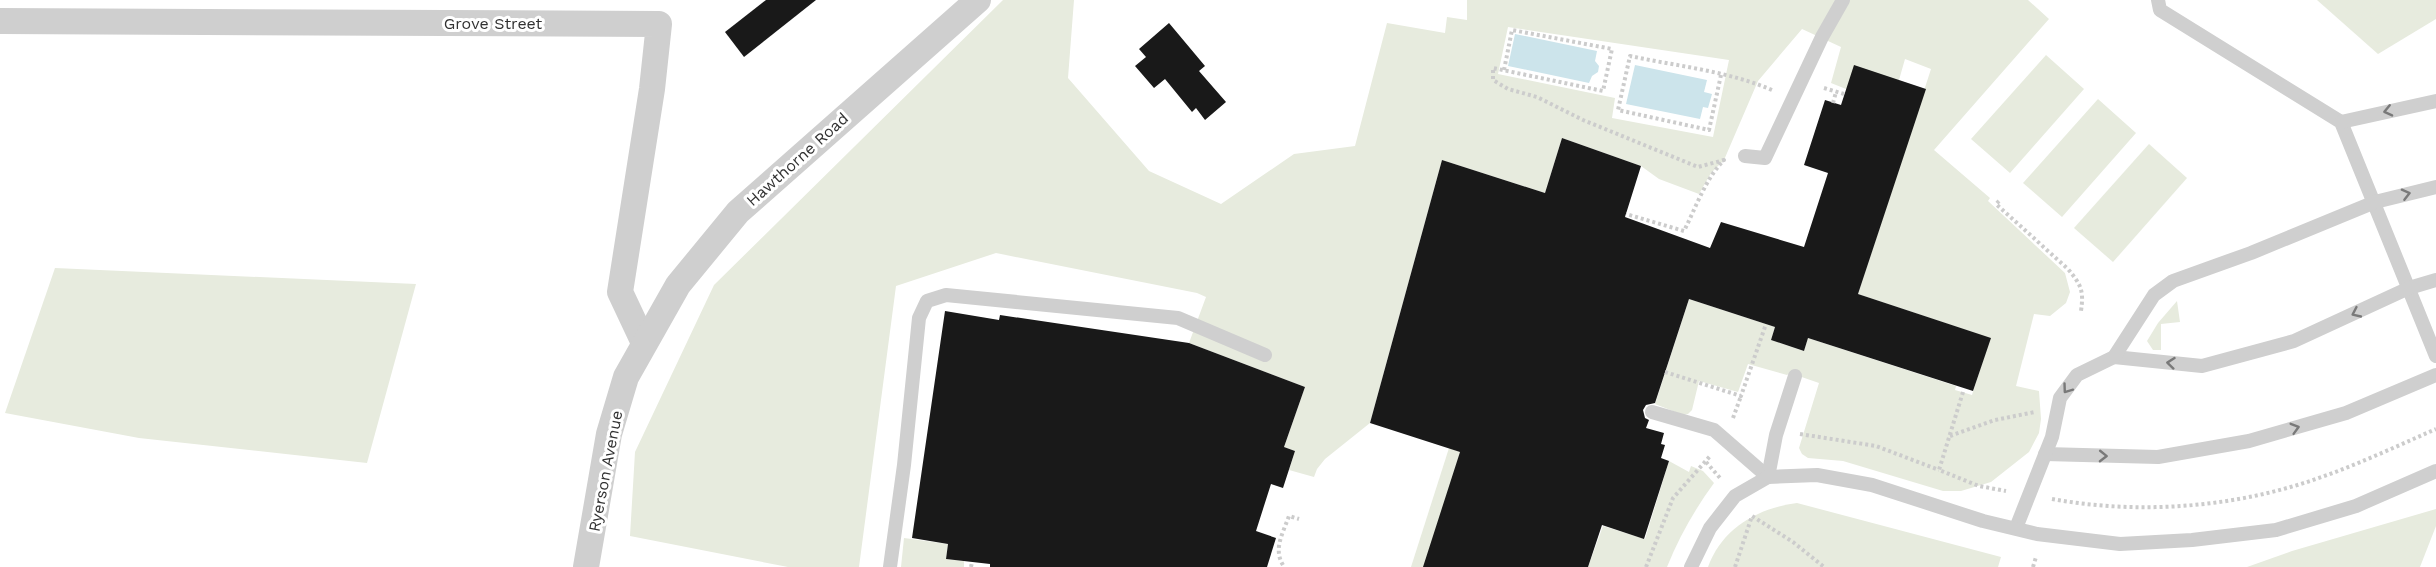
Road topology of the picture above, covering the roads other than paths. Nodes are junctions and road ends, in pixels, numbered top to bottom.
1 (978, 0) edge
2 (1843, 0) edge
3 (2158, 0) edge
4 (0, 21) edge
5 (2436, 101) edge
6 (2341, 122) junction
7 (1745, 156) road end
8 (2436, 187) edge
9 (2375, 202) junction
10 (2436, 280) edge
11 (2409, 288) junction
12 (644, 344) junction
13 (1264, 355) dead end
14 (2436, 356) edge
15 (2114, 357) junction
16 (2436, 375) edge
17 (1795, 376) dead end
18 (1652, 412) dead end
19 (2045, 454) junction
20 (2436, 471) edge
21 (1768, 477) junction
22 (2016, 528) junction
23 (590, 566) edge
24 (890, 567) edge
25 (1691, 567) edge

1 - 12 street, Hawthorne Road
2 - 7 lane
3 - 6 lane
4 - 12 street, Grove Street
5 -> 6 lane
6 - 9 lane
9 -> 8 lane
9 - 11 lane
9 - 15 lane
10 - 11 lane
11 - 14 lane
11 -> 15 lane
12 - 23 street, Ryerson Avenue
13 - 24 lane
15 -> 19 lane
19 -> 16 lane
17 - 21 lane
18 - 21 lane
19 - 22 lane
20 - 22 lane
21 - 22 lane
21 - 25 lane

